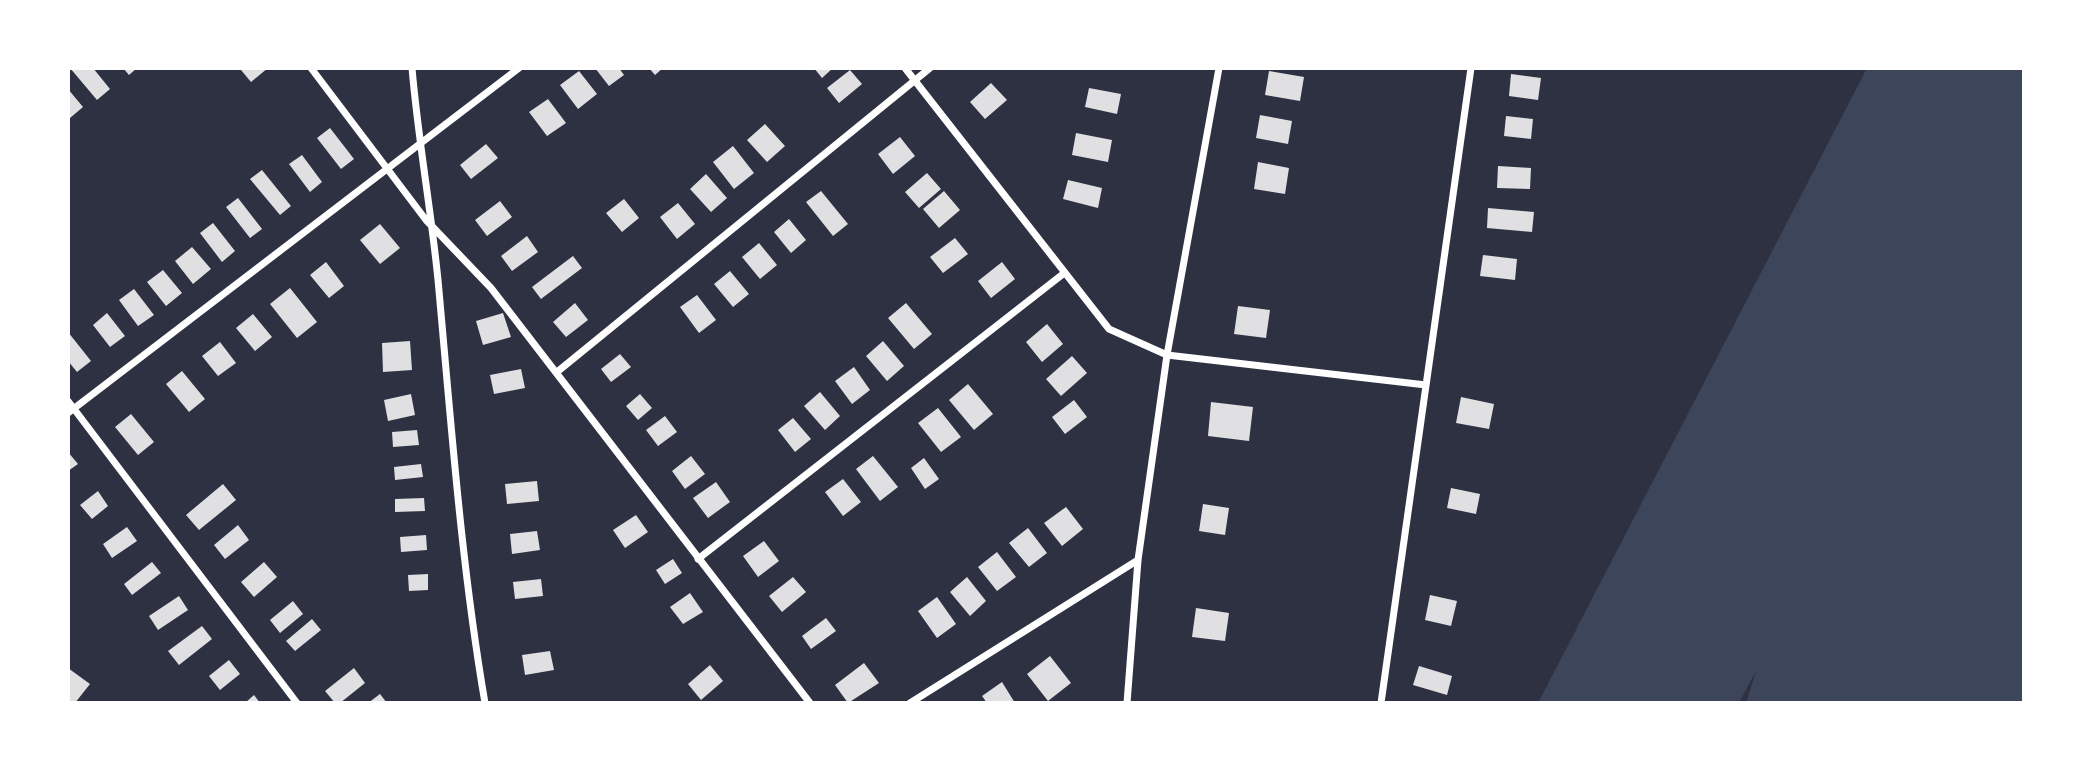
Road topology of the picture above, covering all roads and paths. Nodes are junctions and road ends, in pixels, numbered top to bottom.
1 (311, 68) edge
2 (412, 68) edge
3 (519, 68) edge
4 (905, 68) edge
5 (930, 68) edge
6 (1219, 68) edge
7 (1472, 68) edge
8 (914, 80) junction
9 (418, 145) junction
10 (387, 169) junction
11 (433, 228) junction
12 (1063, 274) junction
13 (1167, 355) junction
14 (558, 372) junction
15 (1426, 385) junction
16 (68, 401) edge
17 (71, 411) edge
18 (698, 559) junction
19 (1138, 560) junction
20 (297, 703) edge
21 (485, 703) edge
22 (810, 703) edge
23 (910, 703) edge
24 (1127, 703) edge
25 (1381, 703) edge

1 - 10 street
2 - 9 street
3 - 9 street
4 - 8 street
5 - 8 street
6 - 13 street
7 - 15 street
8 - 12 street
8 - 14 street
9 - 10 street
9 - 11 street
10 - 11 street
10 - 17 street
11 - 14 street
11 - 21 street
12 - 13 street
12 - 18 street
13 - 15 street
13 - 19 street
14 - 18 street
15 - 25 street
16 - 17 street
17 - 20 street
18 - 22 street
19 - 23 street
19 - 24 street

